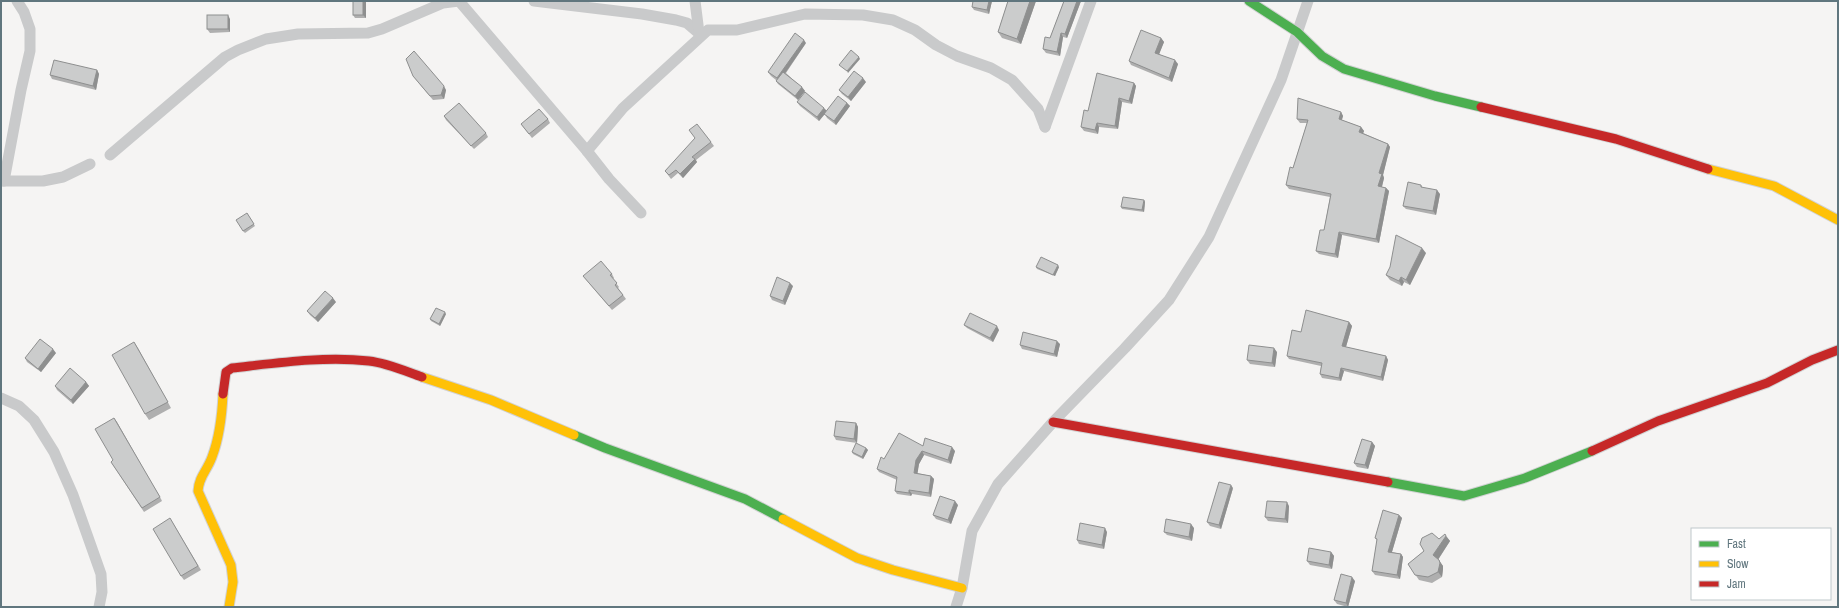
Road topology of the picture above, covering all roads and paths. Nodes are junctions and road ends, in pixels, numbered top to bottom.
1 (17, 1) edge
2 (459, 1) edge
3 (534, 1) edge
4 (695, 1) edge
5 (1091, 1) edge
6 (1249, 1) edge
7 (1308, 1) edge
8 (441, 2) edge
9 (1297, 32) junction
10 (700, 34) junction
11 (587, 151) junction
12 (110, 155) dead end
13 (90, 164) dead end
14 (2, 181) edge
15 (641, 213) dead end
16 (1838, 220) edge
17 (1838, 350) edge
18 (1, 398) edge
19 (1053, 422) junction
20 (962, 588) junction
21 (99, 607) edge
22 (229, 607) edge
23 (956, 607) edge

1 - 14 street
2 - 8 street
2 - 11 street
3 - 10 street
4 - 10 street
5 - 10 street
6 - 9 street
7 - 9 street
8 - 12 street
9 - 16 street
9 - 19 street
10 - 11 street
11 - 15 street
13 - 14 street
17 - 19 street
18 - 21 street
19 - 20 street
20 - 22 street
20 - 23 street

